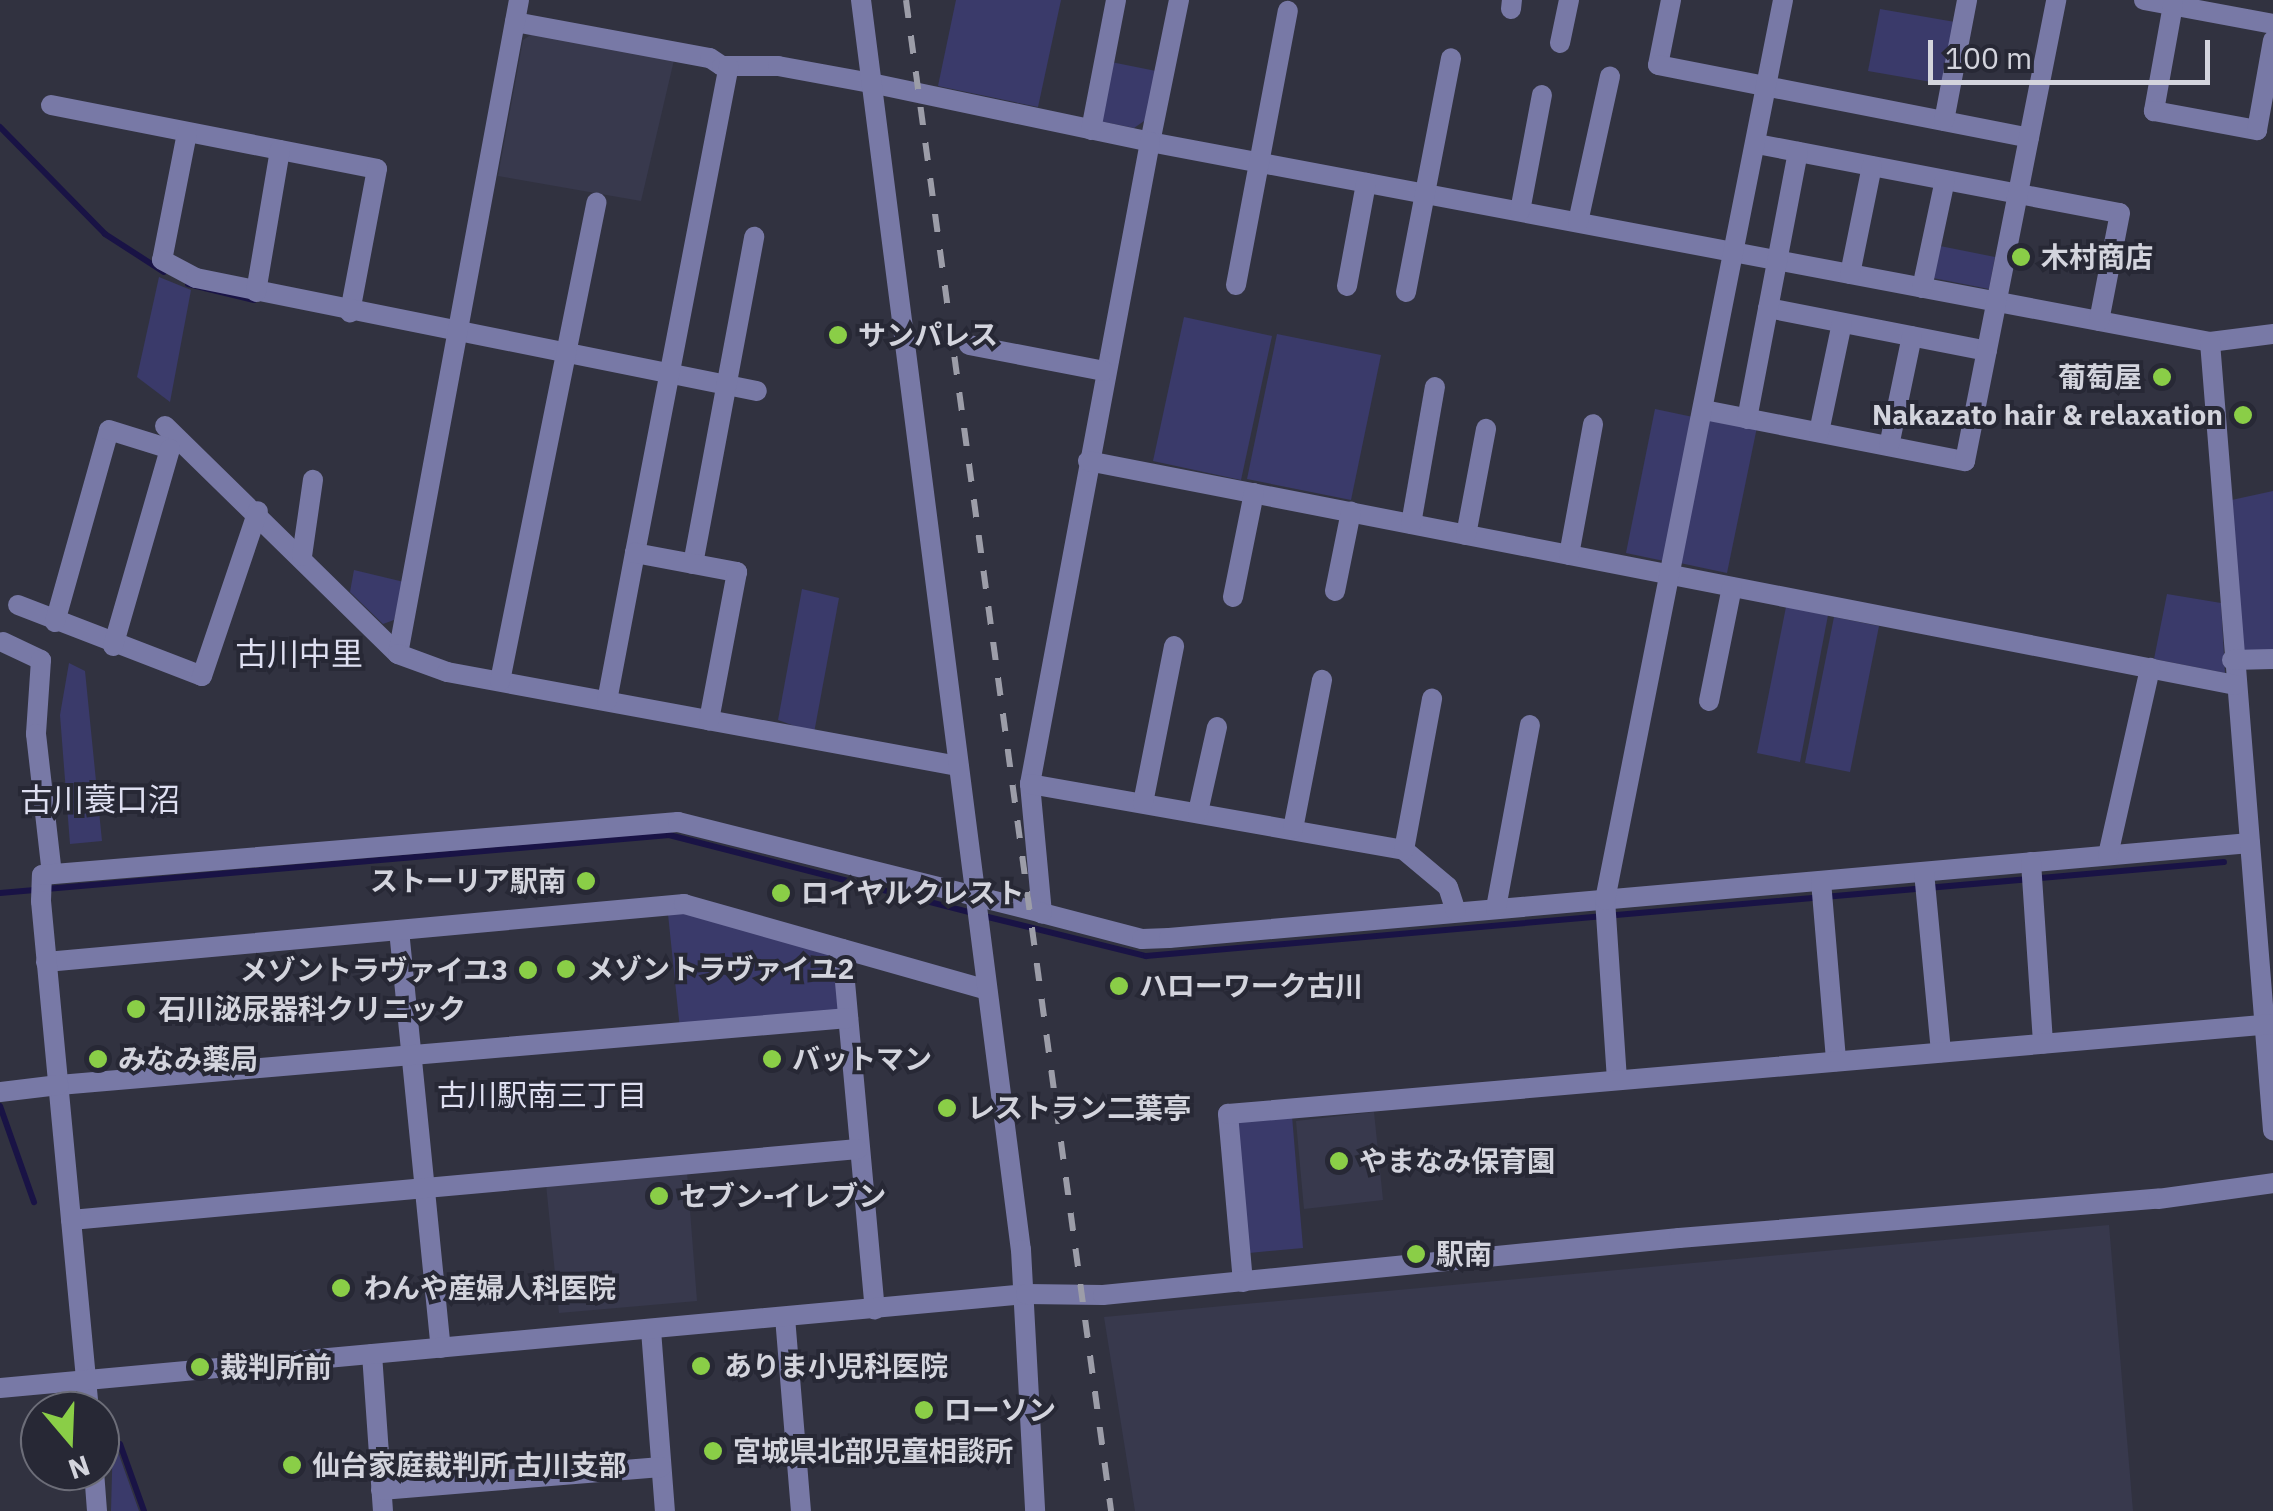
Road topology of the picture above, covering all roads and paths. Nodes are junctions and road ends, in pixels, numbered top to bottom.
1 (519, 0) edge
2 (862, 0) edge
3 (1116, 0) edge
4 (1180, 0) edge
5 (1569, 0) edge
6 (1671, 0) edge
7 (1784, 0) edge
8 (1966, 0) edge
9 (2056, 0) edge
10 (2144, 0) edge
11 (2174, 6) junction
12 (1288, 12) dead end
13 (514, 22) junction
14 (2273, 24) edge
15 (2273, 40) edge
16 (1560, 42) dead end
17 (1451, 58) dead end
18 (729, 67) junction
19 (1610, 76) dead end
20 (871, 83) junction
21 (1768, 86) junction
22 (1542, 94) dead end
23 (52, 106) dead end
24 (1944, 121) junction
25 (1091, 130) junction
26 (187, 133) junction
27 (2029, 138) junction
28 (1150, 142) junction
29 (1757, 144) junction
30 (280, 150) junction
31 (1798, 152) junction
32 (1260, 163) junction
33 (1872, 166) junction
34 (1945, 180) junction
35 (1366, 182) junction
36 (1425, 194) junction
37 (2018, 194) junction
38 (596, 202) dead end
39 (1520, 211) junction
40 (1578, 222) junction
41 (754, 237) dead end
42 (1736, 252) junction
43 (1777, 260) junction
44 (1850, 274) junction
45 (1236, 285) dead end
46 (1347, 286) dead end
47 (1922, 288) junction
48 (256, 292) junction
49 (1406, 292) dead end
50 (1996, 302) junction
51 (1768, 308) junction
52 (350, 312) junction
53 (2099, 321) junction
54 (1842, 323) junction
55 (453, 332) junction
56 (2273, 334) edge
57 (1912, 336) junction
58 (2210, 342) junction
59 (968, 345) dead end
60 (1987, 351) junction
61 (566, 354) junction
62 (1104, 371) junction
63 (669, 374) junction
64 (726, 385) junction
65 (1435, 387) dead end
66 (757, 391) dead end
67 (1704, 410) junction
68 (1746, 419) junction
69 (1593, 424) dead end
70 (1486, 429) dead end
71 (1818, 432) junction
72 (172, 438) junction
73 (1889, 446) junction
74 (1088, 461) junction
75 (313, 480) dead end
76 (1254, 494) junction
77 (258, 511) junction
78 (1351, 512) junction
79 (1412, 524) junction
80 (1466, 535) junction
81 (635, 553) junction
82 (1569, 555) junction
83 (302, 556) junction
84 (693, 564) junction
85 (1671, 575) junction
86 (1732, 587) junction
87 (1334, 590) dead end
88 (1233, 597) dead end
89 (18, 605) dead end
90 (55, 622) junction
91 (3, 642) dead end
92 (114, 646) junction
93 (1174, 646) dead end
94 (398, 654) junction
95 (2273, 659) edge
96 (2232, 660) junction
97 (2150, 668) junction
98 (1322, 680) dead end
99 (500, 682) junction
100 (2234, 685) junction
101 (1432, 699) dead end
102 (1708, 700) dead end
103 (607, 701) junction
104 (709, 720) junction
105 (1530, 725) dead end
106 (1217, 728) dead end
107 (958, 766) junction
108 (1030, 784) junction
109 (1143, 803) junction
110 (1198, 812) junction
111 (1293, 828) junction
112 (2250, 848) junction
113 (1404, 850) junction
114 (2273, 854) edge
115 (2108, 855) junction
116 (2032, 874) junction
117 (1926, 884) junction
118 (43, 888) junction
119 (1822, 892) junction
120 (977, 908) junction
121 (1496, 908) junction
122 (1605, 910) junction
123 (1456, 911) junction
124 (1042, 913) junction
125 (399, 930) junction
126 (842, 949) junction
127 (46, 962) junction
128 (987, 990) junction
129 (848, 1018) junction
130 (2268, 1024) edge
131 (2043, 1044) junction
132 (1941, 1052) junction
133 (412, 1056) junction
134 (1836, 1061) junction
135 (1617, 1080) junction
136 (59, 1085) junction
137 (1, 1092) edge
138 (2273, 1130) edge
139 (858, 1149) junction
140 (2273, 1183) edge
141 (426, 1186) junction
142 (71, 1220) junction
143 (1243, 1282) junction
144 (1026, 1294) junction
145 (874, 1309) junction
146 (785, 1318) junction
147 (650, 1330) junction
148 (440, 1348) junction
149 (372, 1354) junction
150 (86, 1380) junction
151 (0, 1388) edge
152 (87, 1391) edge
153 (661, 1467) junction
154 (382, 1501) edge
155 (665, 1511) edge
156 (801, 1511) edge
157 (1035, 1511) edge

1 - 13 street
2 - 20 street
3 - 25 street
4 - 28 street
5 - 16 street
6 - 21 street
7 - 21 street
8 - 24 street
9 - 27 street
10 - 11 street
11 - 14 street
11 - 15 street
12 - 32 street
13 - 18 street
13 - 55 street
17 - 36 street
18 - 20 street
18 - 63 street
19 - 40 street
20 - 25 street
20 - 107 street
21 - 24 street
21 - 29 street
22 - 39 street
23 - 26 street
24 - 27 street
25 - 28 street
26 - 30 street
26 - 48 street
27 - 37 street
28 - 32 street
28 - 62 street
29 - 31 street
29 - 42 street
30 - 48 street
30 - 52 street
31 - 33 street
31 - 43 street
32 - 35 street
32 - 45 street
33 - 34 street
33 - 44 street
34 - 37 street
34 - 47 street
35 - 36 street
35 - 46 street
36 - 39 street
36 - 49 street
37 - 50 street
37 - 53 street
38 - 61 street
39 - 40 street
40 - 42 street
41 - 64 street
42 - 43 street
42 - 67 street
43 - 44 street
43 - 51 street
44 - 47 street
47 - 50 street
48 - 52 street
50 - 53 street
50 - 60 street
51 - 54 street
51 - 68 street
52 - 55 street
53 - 58 street
54 - 57 street
54 - 71 street
55 - 61 street
55 - 94 street
56 - 58 street
57 - 60 street
57 - 73 street
58 - 96 street
59 - 62 street
60 - 73 street
61 - 63 street
61 - 99 street
62 - 74 street
63 - 64 street
63 - 81 street
64 - 66 street
64 - 84 street
65 - 79 street
67 - 68 street
67 - 85 street
68 - 71 street
69 - 82 street
70 - 80 street
71 - 73 street
72 - 77 street
72 - 90 street
72 - 92 street
74 - 76 street
74 - 108 street
75 - 83 street
76 - 78 street
76 - 88 street
77 - 83 street
77 - 92 street
78 - 79 street
78 - 87 street
79 - 80 street
80 - 82 street
81 - 84 street
81 - 103 street
82 - 85 street
83 - 94 street
84 - 104 street
85 - 86 street
85 - 122 street
86 - 97 street
86 - 102 street
89 - 90 street
90 - 92 street
91 - 118 street
93 - 109 street
94 - 99 street
95 - 96 street
96 - 100 street
97 - 100 street
97 - 115 street
98 - 111 street
99 - 103 street
100 - 112 street
101 - 113 street
103 - 104 street
104 - 107 street
105 - 121 street
106 - 110 street
107 - 120 street
108 - 109 street
108 - 124 street
109 - 110 street
110 - 111 street
111 - 113 street
112 - 114 street
112 - 115 street
112 - 130 street
113 - 123 street
115 - 116 street
116 - 117 street
116 - 131 street
117 - 119 street
117 - 132 street
118 - 120 street
118 - 127 street
119 - 122 street
119 - 134 street
120 - 124 street
120 - 128 street
121 - 122 street
121 - 123 street
122 - 135 street
123 - 124 street
125 - 126 street
125 - 127 street
125 - 133 street
126 - 128 street
126 - 129 street
127 - 136 street
128 - 144 street
129 - 133 street
129 - 139 street
130 - 131 street
130 - 138 street
131 - 132 street
132 - 134 street
133 - 136 street
133 - 141 street
134 - 135 street
135 - 143 street
136 - 137 street
136 - 142 street
139 - 141 street
139 - 145 street
140 - 143 street
141 - 142 street
141 - 148 street
142 - 150 street
143 - 144 street
144 - 145 street
144 - 157 street
145 - 146 street
146 - 147 street
146 - 156 street
147 - 148 street
147 - 153 street
148 - 149 street
149 - 150 street
149 - 154 street
150 - 151 street
150 - 152 street
153 - 154 street
153 - 155 street

